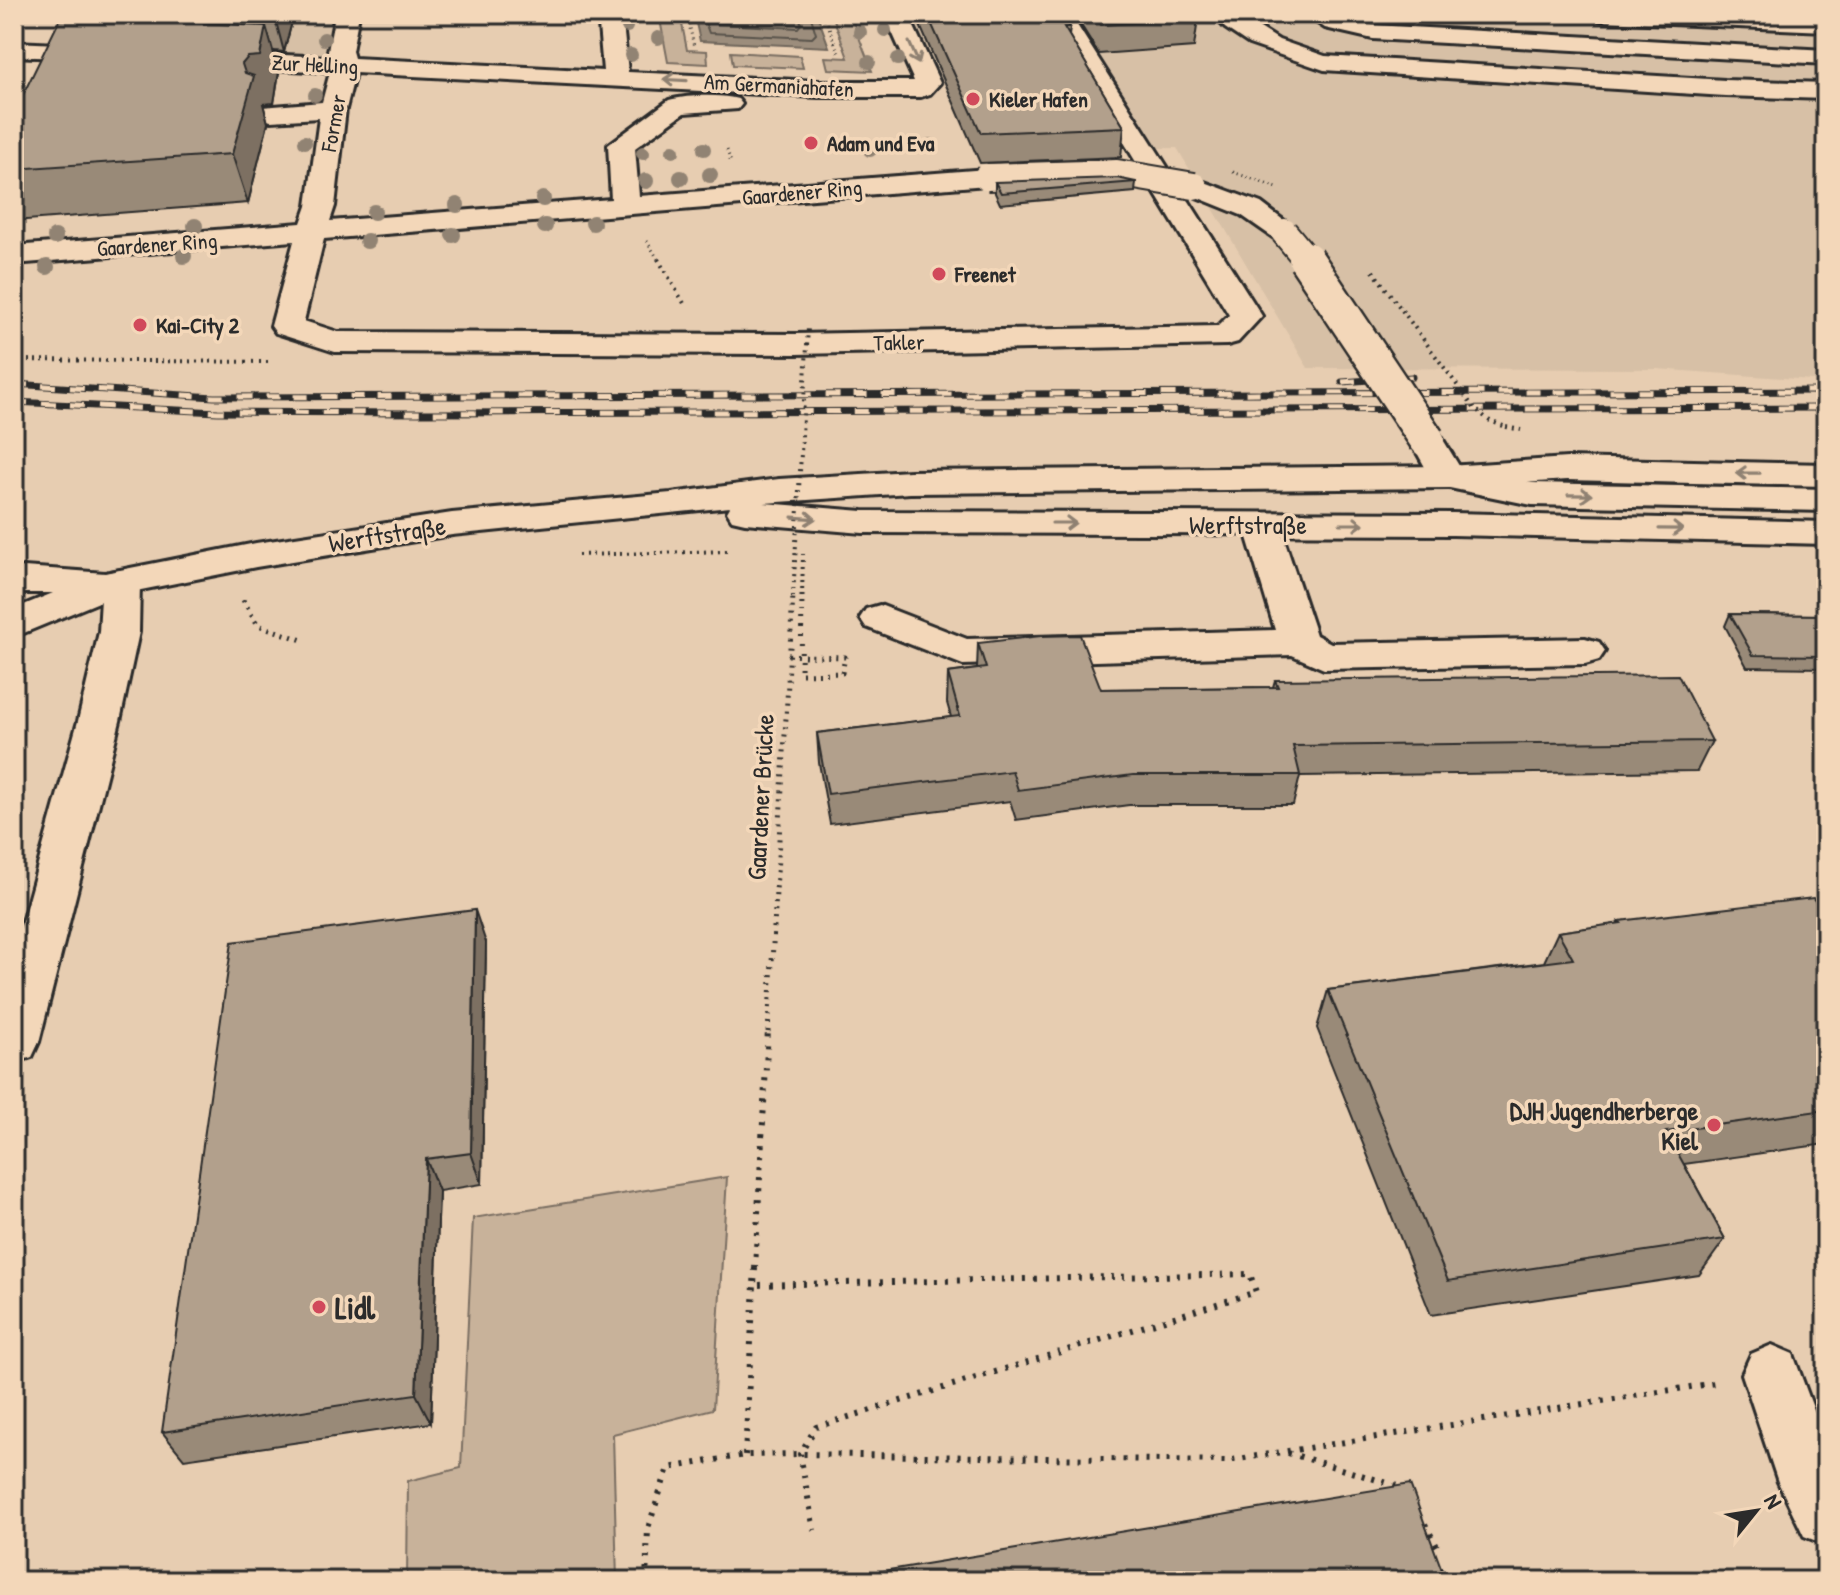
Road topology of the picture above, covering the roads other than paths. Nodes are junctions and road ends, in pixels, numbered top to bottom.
1 (347, 14) edge
2 (610, 14) edge
3 (896, 14) edge
4 (1058, 14) edge
5 (1224, 14) edge
6 (1316, 14) edge
7 (1397, 14) edge
8 (1826, 24) edge
9 (71, 26) edge
10 (1619, 44) edge
11 (14, 49) edge
12 (59, 50) junction
13 (122, 54) edge
14 (186, 57) edge
15 (1826, 58) edge
16 (344, 66) junction
17 (1694, 74) junction
18 (46, 75) edge
19 (616, 77) junction
20 (921, 89) junction
21 (1780, 89) junction
22 (1826, 91) edge
23 (333, 109) junction
24 (271, 113) dead end
25 (624, 197) junction
26 (312, 232) junction
27 (14, 255) edge
28 (1826, 475) edge
29 (1448, 477) junction
30 (1826, 500) edge
31 (671, 504) junction
32 (1261, 524) junction
33 (1826, 533) edge
34 (14, 581) edge
35 (114, 583) junction
36 (880, 618) dead end
37 (14, 624) edge
38 (1299, 642) junction
39 (1585, 651) dead end
40 (14, 1042) edge
41 (1772, 1374) road end
42 (1826, 1514) edge

1 - 16 street, Former
2 - 19 street
3 -> 20 street
4 - 26 street, Takler
5 - 10 street
6 - 10 street
7 - 10 street
8 - 10 street
9 - 12 street
10 - 15 street
10 - 15 street
10 - 15 street
10 - 17 street
10 - 21 street
11 - 12 street
12 - 13 street
12 - 18 street
14 - 16 street, Zur Helling
15 - 17 street
16 - 19 street, Zur Helling
16 - 23 street, Former
17 - 21 street
20 -> 19 street, Am Germaniahafen
20 - 25 street
21 - 22 street
23 - 24 street
23 - 26 street, Former
25 - 26 street, Gaardener Ring
25 - 29 street, Gaardener Ring, bridge
26 - 27 street, Gaardener Ring
28 -> 29 street, Werftstraße
29 -> 30 street, Werftstraße
29 - 31 street, Werftstraße
31 -> 32 street, Werftstraße
31 - 35 street, Werftstraße
32 -> 33 street, Werftstraße
32 - 38 street
34 - 35 street, Werftstraße
35 - 37 street, Werftstraße
35 - 40 street
36 - 38 street
38 - 39 street
41 - 42 street

